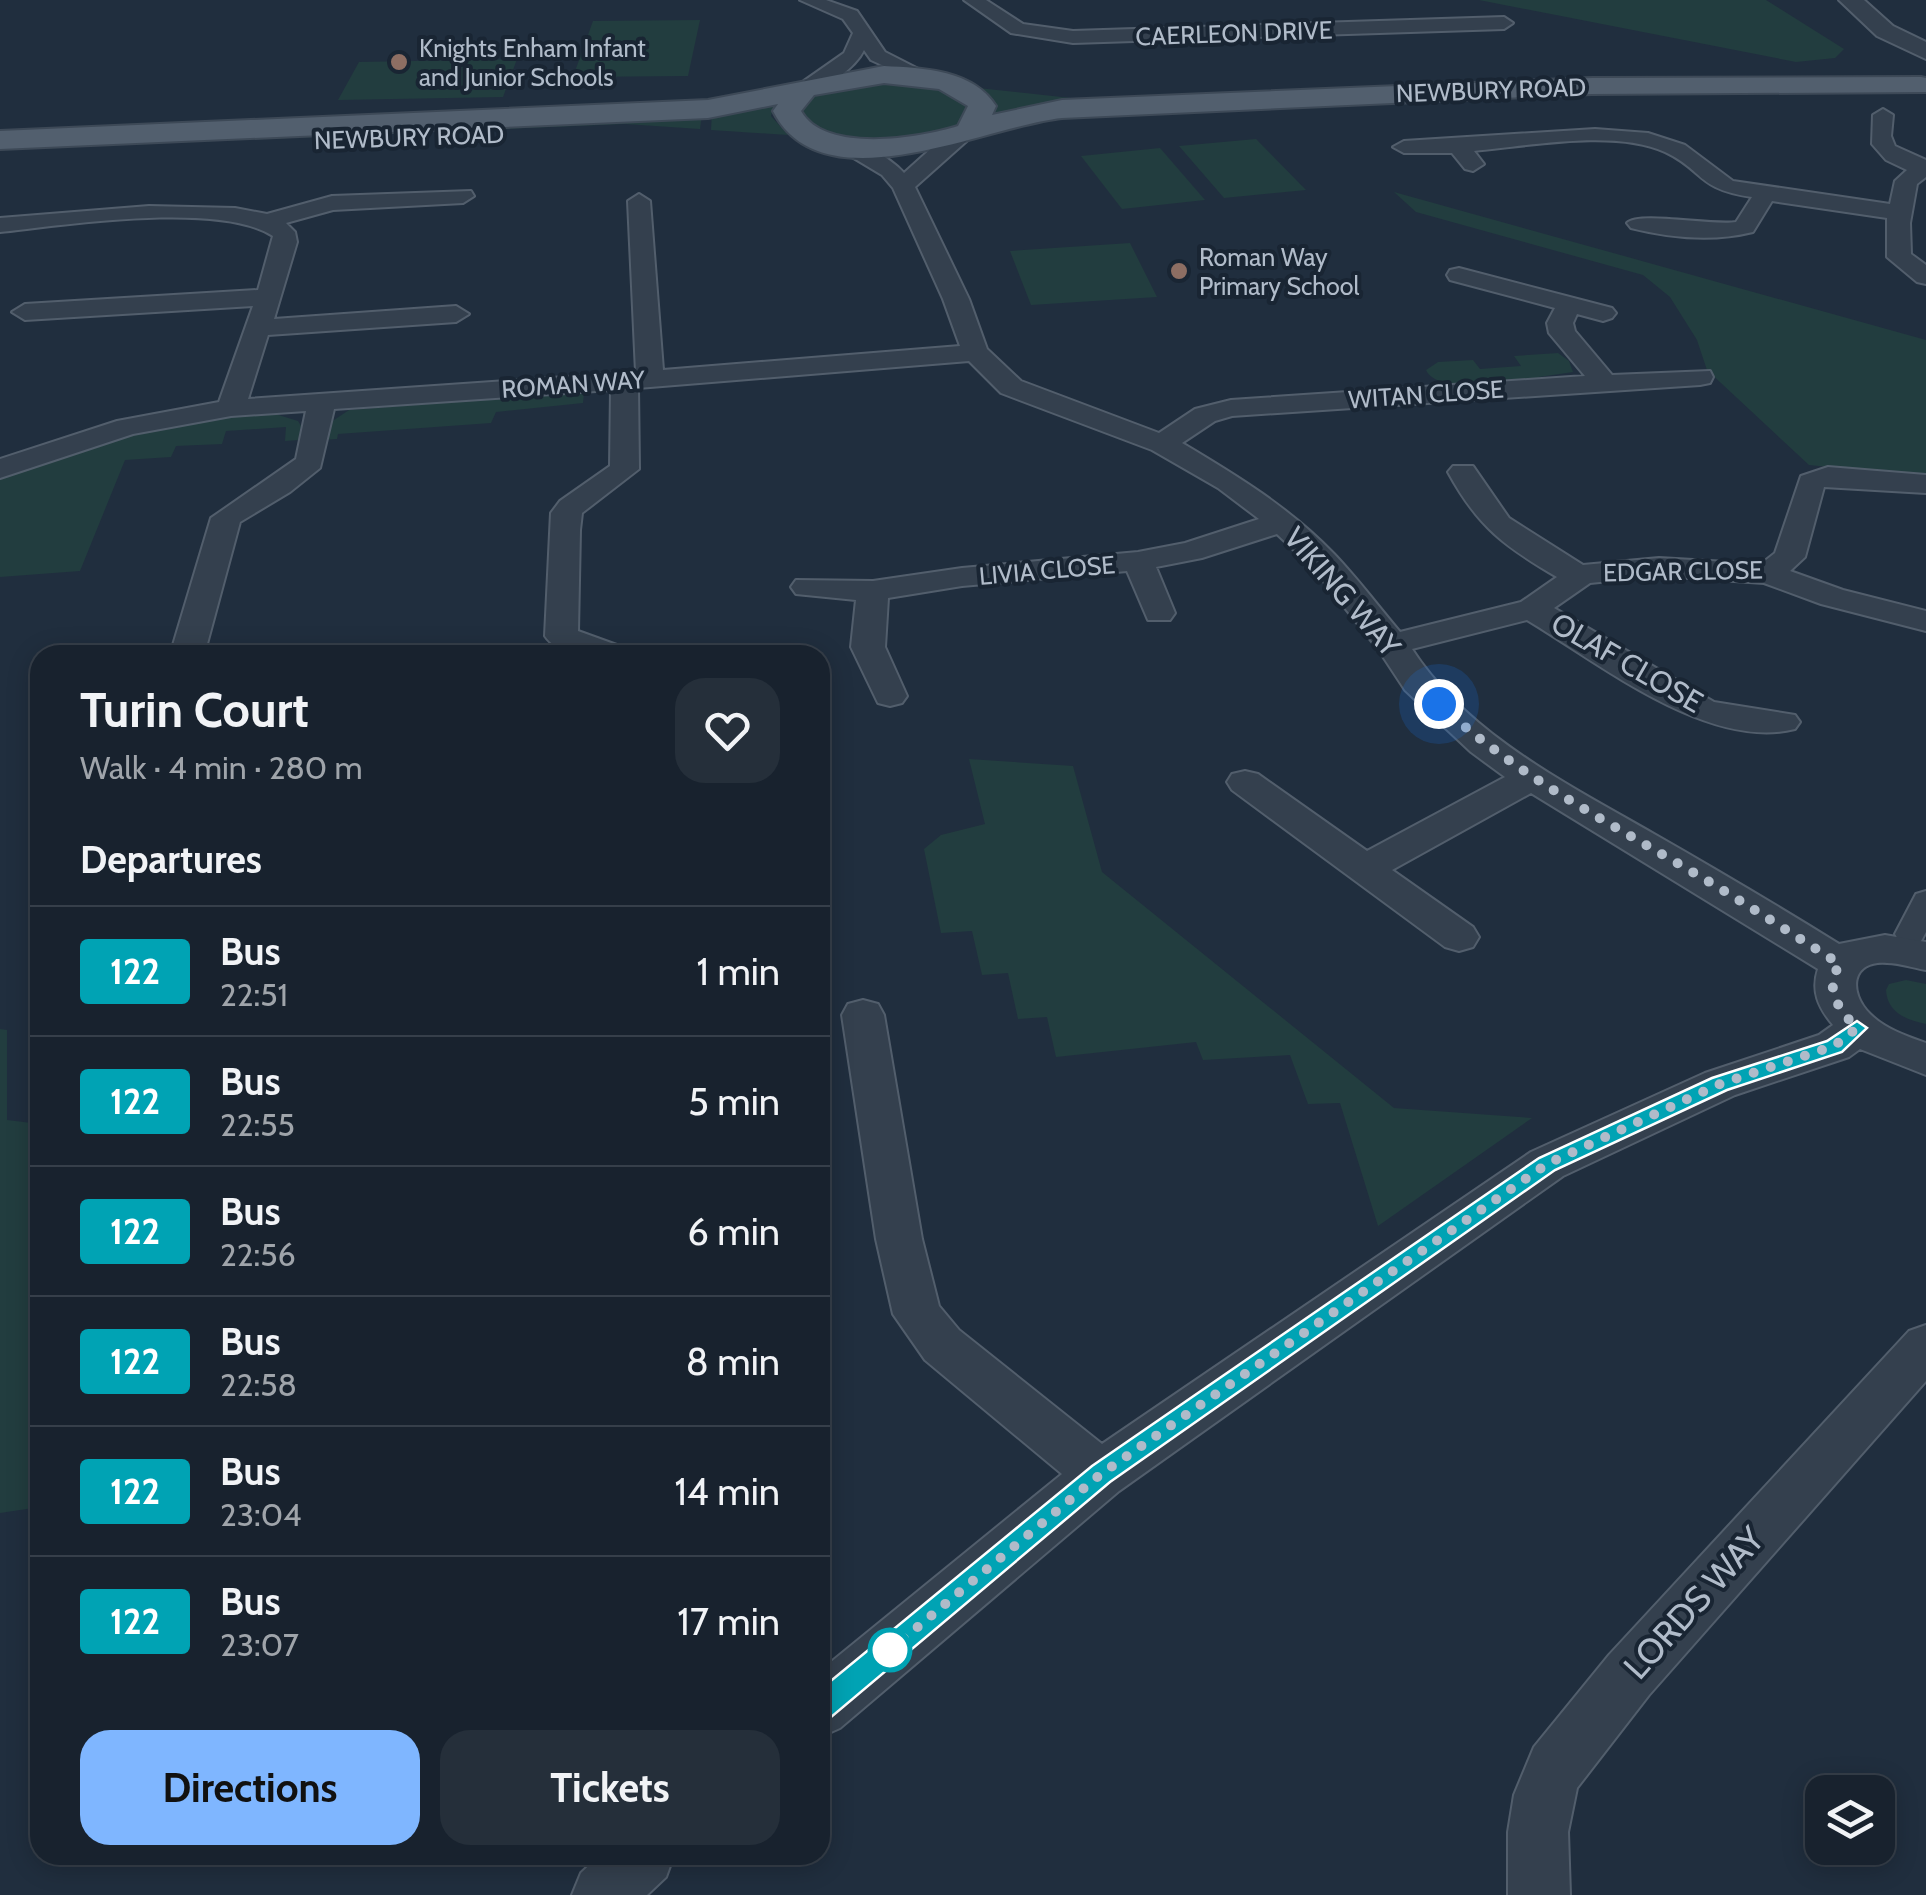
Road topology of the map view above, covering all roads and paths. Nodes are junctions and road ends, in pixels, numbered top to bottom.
1 (973, 0) edge
2 (1850, 0) edge
3 (818, 1) edge
4 (1224, 13) dead end
5 (1504, 23) dead end
6 (863, 32) junction
7 (1234, 33) junction
8 (1878, 50) junction
9 (1926, 53) edge
10 (933, 79) junction
11 (1747, 84) junction
12 (1924, 85) edge
13 (808, 86) junction
14 (1234, 101) junction
15 (1883, 114) dead end
16 (967, 131) junction
17 (736, 135) dead end
18 (769, 137) dead end
19 (0, 140) edge
20 (831, 143) junction
21 (1404, 147) dead end
22 (0, 154) edge
23 (1924, 168) edge
24 (904, 187) junction
25 (1765, 194) junction
26 (463, 196) dead end
27 (639, 201) dead end
28 (1901, 213) junction
29 (269, 221) junction
30 (1638, 223) dead end
31 (0, 225) edge
32 (1460, 275) dead end
33 (1926, 276) edge
34 (269, 298) junction
35 (1570, 304) junction
36 (25, 312) dead end
37 (1603, 313) dead end
38 (456, 314) dead end
39 (257, 328) junction
40 (975, 352) junction
41 (1700, 378) dead end
42 (638, 379) junction
43 (1605, 383) junction
44 (321, 402) junction
45 (231, 408) junction
46 (1162, 444) junction
47 (4, 462) edge
48 (1463, 472) dead end
49 (1926, 484) edge
50 (1282, 522) junction
51 (1138, 562) junction
52 (1768, 574) junction
53 (1578, 576) junction
54 (807, 587) dead end
55 (873, 591) junction
56 (1532, 609) junction
57 (1159, 613) dead end
58 (1926, 621) edge
59 (1392, 644) junction
60 (190, 645) edge
61 (585, 645) edge
62 (890, 696) dead end
63 (1783, 722) dead end
64 (1531, 778) junction
65 (1245, 782) dead end
66 (1364, 869) junction
67 (1926, 900) edge
68 (1459, 936) dead end
69 (1918, 945) edge
70 (1840, 964) junction
71 (863, 1015) dead end
72 (1857, 1028) junction
73 (1926, 1059) edge
74 (1926, 1346) edge
75 (1101, 1474) junction
76 (830, 1700) edge
77 (1539, 1895) edge

1 - 7 street, CAERLEON DRIVE
2 - 8 street
3 - 6 street
4 - 7 street
5 - 7 street, CAERLEON DRIVE
6 - 10 street
6 - 13 street
8 - 9 main road, NEWBURY ROAD
8 - 11 main road, NEWBURY ROAD
8 - 12 main road
10 - 13 main road, NEWBURY ROAD
10 - 14 main road, NEWBURY ROAD
10 - 16 main road
11 - 12 main road, NEWBURY ROAD
11 - 14 main road, NEWBURY ROAD
13 - 19 main road, NEWBURY ROAD
13 - 20 main road
14 - 16 main road, NEWBURY ROAD
15 - 23 street
16 - 20 main road, NEWBURY ROAD
16 - 24 street
17 - 22 main road, NEWBURY ROAD
18 - 20 main road
20 - 24 street
21 - 25 street
23 - 28 street
24 - 40 street
25 - 28 street
25 - 30 street
26 - 29 street
27 - 42 street
28 - 33 street
29 - 31 street
29 - 34 street
32 - 35 street
34 - 36 street
34 - 39 street
35 - 37 street
35 - 43 street
38 - 39 street
39 - 45 street
40 - 42 street, ROMAN WAY
40 - 46 street, VIKING WAY
41 - 43 street, WITAN CLOSE
42 - 44 street, ROMAN WAY
42 - 61 street
43 - 46 street, WITAN CLOSE
44 - 45 street, ROMAN WAY
44 - 60 street
45 - 47 street, ROMAN WAY
46 - 50 street, VIKING WAY
48 - 53 street
49 - 52 street, EDGAR CLOSE
50 - 51 street, LIVIA CLOSE
50 - 59 street, VIKING WAY
51 - 55 street, LIVIA CLOSE
51 - 57 street
52 - 53 street, EDGAR CLOSE
52 - 58 street
53 - 56 street, EDGAR CLOSE
54 - 55 street, LIVIA CLOSE
55 - 62 street
56 - 59 street, EDGAR CLOSE
56 - 63 street, OLAF CLOSE
59 - 64 street, VIKING WAY
64 - 66 street
64 - 70 street, VIKING WAY
65 - 66 street
66 - 68 street
67 - 69 street
69 - 70 street
70 - 72 street
71 - 75 street
72 - 73 street
72 - 75 street
74 - 77 street, LORDS WAY
75 - 76 street

